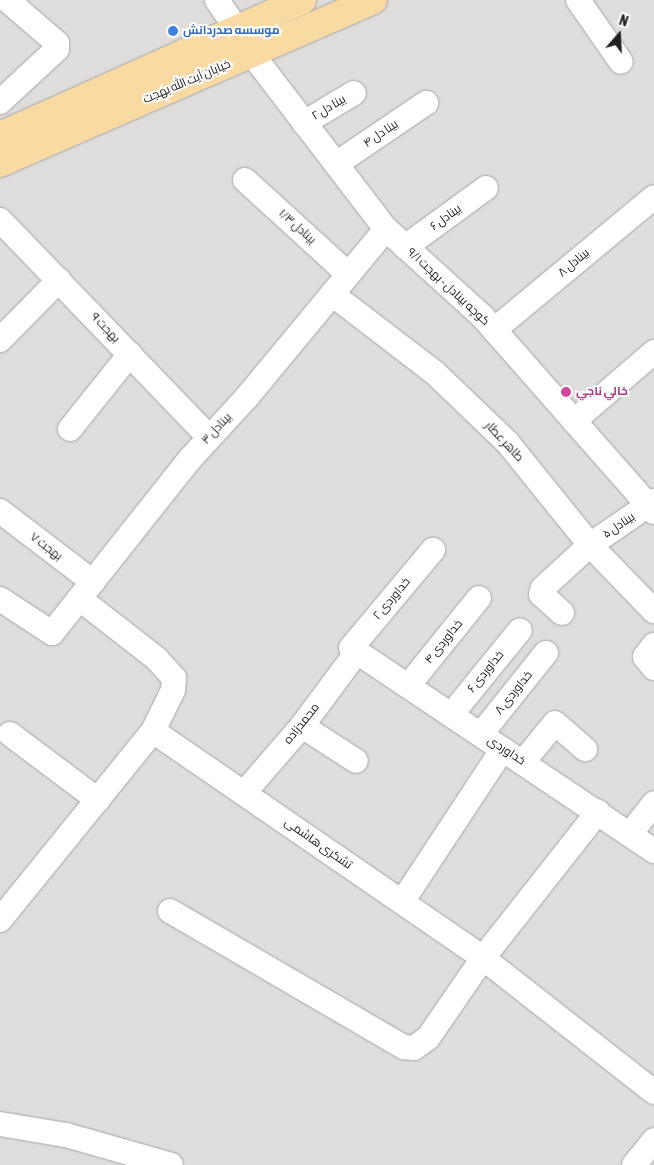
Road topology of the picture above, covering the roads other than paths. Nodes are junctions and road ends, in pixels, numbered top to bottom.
1 (7, 0) edge
2 (217, 0) edge
3 (302, 0) edge
4 (373, 0) edge
5 (578, 0) edge
6 (237, 30) junction
7 (252, 54) junction
8 (621, 62) dead end
9 (354, 93) dead end
10 (0, 102) edge
11 (426, 103) dead end
12 (304, 123) junction
13 (0, 136) edge
14 (0, 163) edge
15 (336, 164) junction
16 (245, 180) dead end
17 (486, 188) dead end
18 (654, 197) edge
19 (0, 220) edge
20 (386, 229) junction
21 (405, 247) junction
22 (348, 274) junction
23 (60, 280) junction
24 (332, 294) junction
25 (494, 330) junction
26 (0, 340) edge
27 (654, 352) edge
28 (130, 354) junction
29 (574, 421) junction
30 (70, 429) dead end
31 (209, 436) junction
32 (652, 506) edge
33 (0, 511) edge
34 (590, 545) junction
35 (433, 550) dead end
36 (87, 590) junction
37 (479, 598) dead end
38 (0, 599) edge
39 (654, 612) edge
40 (562, 613) dead end
41 (520, 630) dead end
42 (654, 645) edge
43 (354, 650) junction
44 (546, 653) dead end
45 (654, 668) edge
46 (408, 686) junction
47 (451, 715) junction
48 (302, 726) junction
49 (153, 731) junction
50 (10, 734) dead end
51 (480, 734) junction
52 (503, 749) junction
53 (585, 749) dead end
54 (356, 761) dead end
55 (523, 762) junction
56 (244, 793) junction
57 (98, 800) junction
58 (654, 803) edge
59 (598, 812) junction
60 (630, 834) junction
61 (654, 851) edge
62 (402, 902) junction
63 (3, 909) edge
64 (170, 911) dead end
65 (483, 958) junction
66 (654, 1092) edge
67 (0, 1124) edge
68 (654, 1140) edge
69 (171, 1165) edge
70 (634, 1165) edge

1 - 10 street
2 - 6 street
3 - 6 main road
4 - 7 main road, خیابان آیت الله بهجت
5 - 8 street
6 - 13 main road
7 - 12 street, کوچه بینادل - بهجت ۹/۱
7 - 14 main road, خیابان آیت الله بهجت
9 - 12 street, بینا دل ۲
11 - 15 street, بینا دل ۴
12 - 15 street, کوچه بینادل - بهجت ۹/۱
15 - 20 street, کوچه بینادل - بهجت ۹/۱
16 - 22 street, بینادل ۱/۳
17 - 21 street, بینادل ۶
18 - 25 street, بینادل ۸
19 - 23 street, بهجت ۹
20 - 21 street, کوچه بینادل - بهجت ۹/۱
20 - 22 street, بینادل ۳
21 - 25 street, کوچه بینادل - بهجت ۹/۱
22 - 24 street, بینادل ۳
23 - 26 street
23 - 28 street, بهجت ۹
24 - 31 street, بینادل ۳
24 - 34 street, طاهر عطار
25 - 29 street, کوچه بینادل - بهجت ۹/۱
27 - 29 street
28 - 30 street
28 - 31 street, بهجت ۹
29 - 32 street, کوچه بینادل - بهجت ۹/۱
31 - 36 street, بینادل ۳
32 - 34 street, بینادل ۵
33 - 36 street, بهجت ۷
34 - 39 street, طاهر عطار
34 - 40 street, بینادل ۵
35 - 43 street, خداوردی ۲
36 - 38 street, بینادل ۳
36 - 49 street, بهجت ۷
37 - 46 street, خداوردی ۴
41 - 47 street, خداوردی ۶
42 - 45 street
43 - 46 street, خداوردی
43 - 48 street, محمدزاده
44 - 51 street, خداوردی ۸
46 - 47 street, خداوردی
47 - 51 street, خداوردی
48 - 54 street
48 - 56 street, محمدزاده
49 - 56 street, تشکری هاشمی
49 - 57 street
50 - 57 street
51 - 52 street, خداوردی
52 - 55 street, خداوردی
52 - 62 street
53 - 55 street
55 - 59 street, خداوردی
56 - 62 street, تشکری هاشمی
57 - 63 street
58 - 60 street
59 - 60 street, خداوردی
59 - 65 street
60 - 61 street, خداوردی
62 - 65 street, تشکری هاشمی
64 - 65 street
65 - 66 street, تشکری هاشمی
67 - 69 street
68 - 70 street

